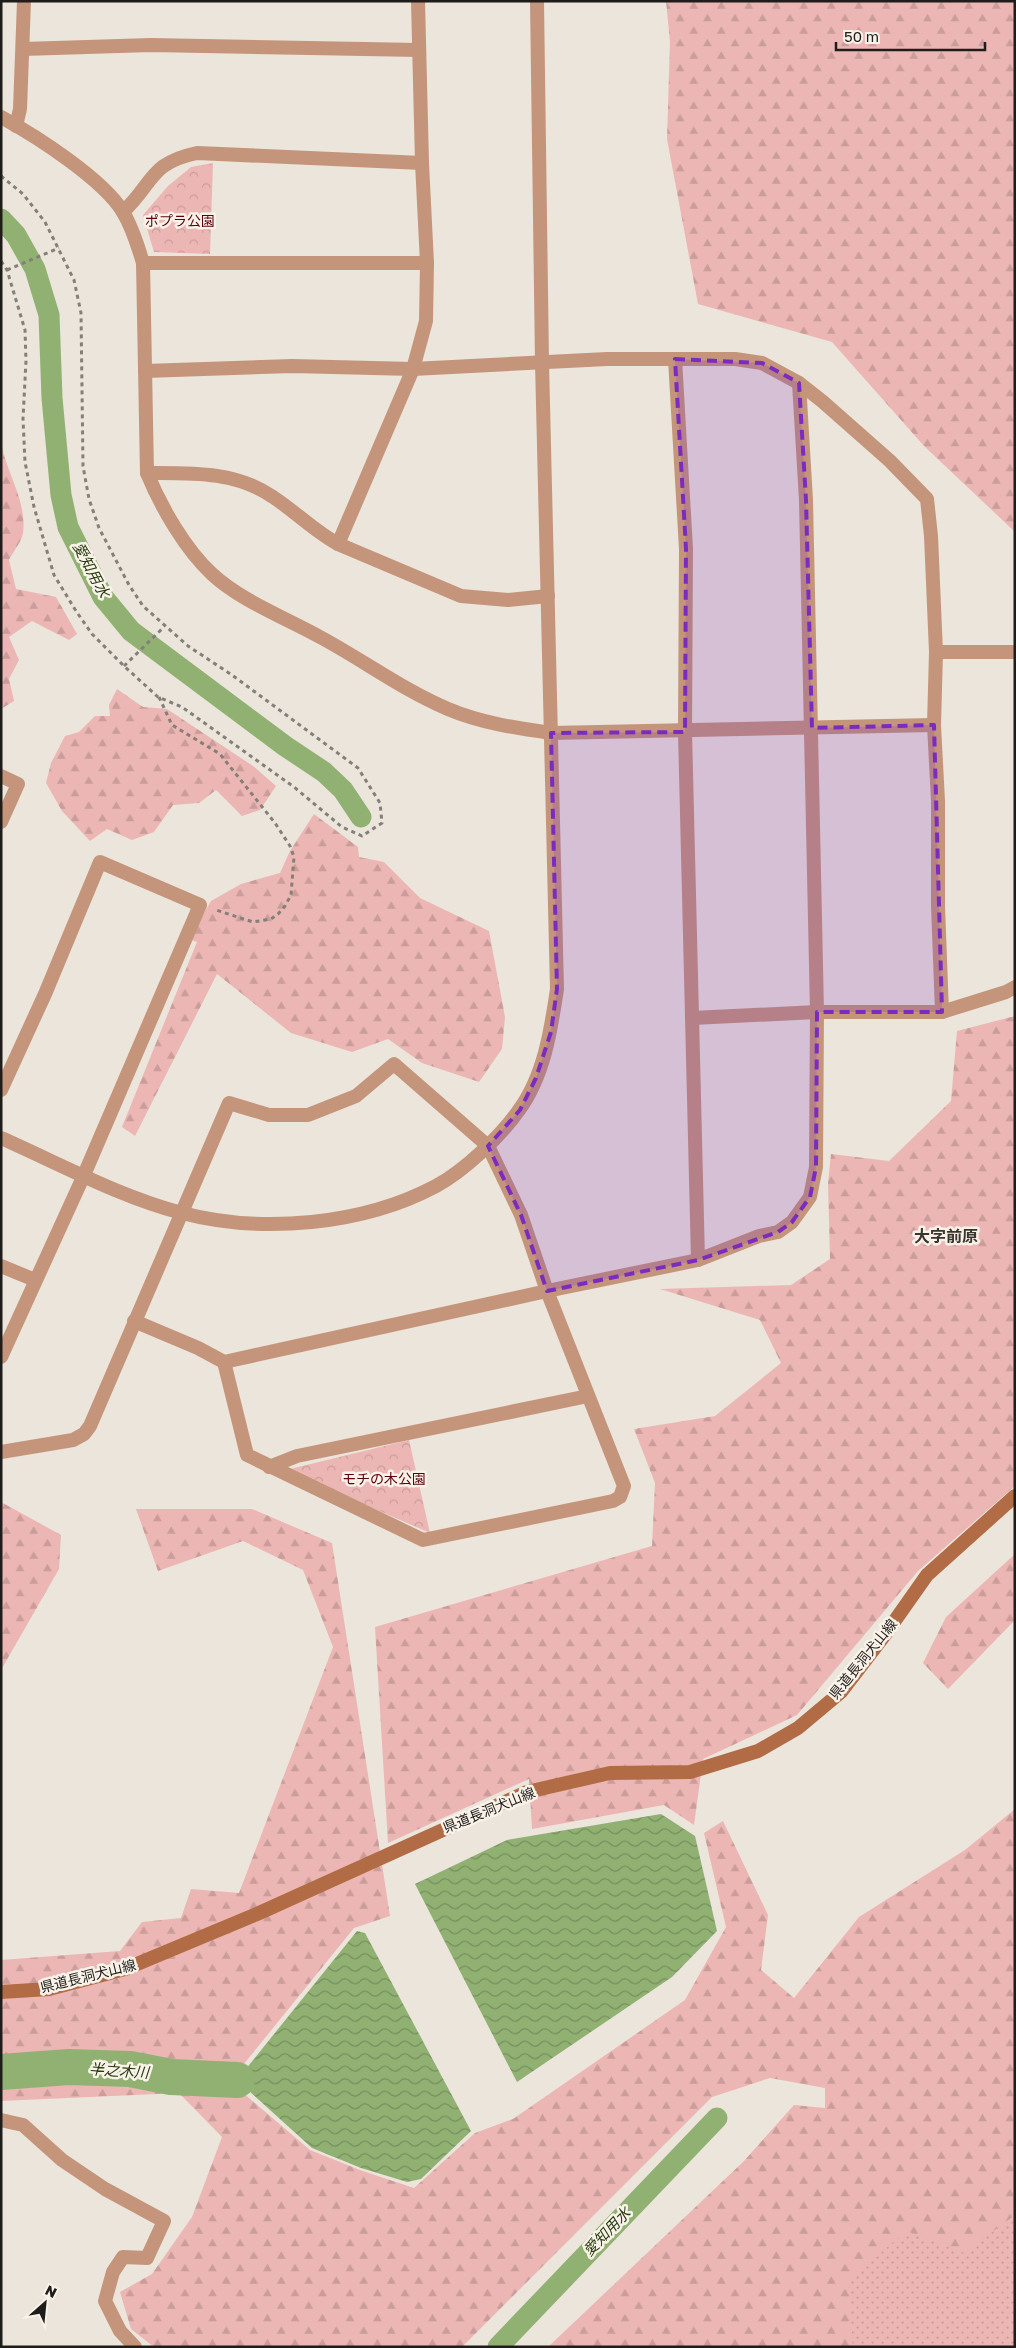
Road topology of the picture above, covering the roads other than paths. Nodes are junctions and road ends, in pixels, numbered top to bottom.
1 (24, 1) edge
2 (418, 1) edge
3 (536, 1) edge
4 (23, 49) junction
5 (419, 50) junction
6 (1, 117) edge
7 (16, 126) junction
8 (422, 163) junction
9 (123, 212) junction
10 (142, 262) junction
11 (428, 263) junction
12 (675, 359) junction
13 (542, 362) junction
14 (413, 369) junction
15 (145, 371) junction
16 (798, 383) junction
17 (147, 473) junction
18 (338, 544) junction
19 (548, 596) junction
20 (936, 652) junction
21 (1015, 652) edge
22 (934, 725) junction
23 (812, 728) junction
24 (685, 732) junction
25 (551, 733) junction
26 (1, 776) edge
27 (1, 822) edge
28 (1015, 986) edge
29 (817, 1012) junction
30 (942, 1012) junction
31 (692, 1018) junction
32 (1, 1090) edge
33 (1, 1138) edge
34 (488, 1146) junction
35 (84, 1175) junction
36 (183, 1213) junction
37 (698, 1260) junction
38 (1, 1266) edge
39 (35, 1280) junction
40 (547, 1290) junction
41 (134, 1321) junction
42 (1, 1357) edge
43 (224, 1362) junction
44 (588, 1396) junction
45 (1, 1452) edge
46 (269, 1467) junction
47 (1015, 1496) edge
48 (1, 1992) edge
49 (1, 2120) edge
50 (135, 2347) edge

1 - 4 street
2 - 5 street
3 - 13 street
4 - 5 street
4 - 7 street
5 - 8 street
6 - 7 street
7 - 9 street
8 - 9 street
8 - 11 street
9 - 10 street
10 - 11 street
10 - 15 street
11 - 14 street
12 - 13 street
12 - 16 street
12 - 24 street
13 - 14 street
13 - 19 street
14 - 15 street
14 - 18 street
15 - 17 street
16 - 20 street
16 - 23 street
17 - 18 street
17 - 25 street
18 - 19 street
19 - 25 street
20 - 21 street
20 - 22 street
22 - 23 street
22 - 30 street
23 - 24 street
23 - 29 street
24 - 25 street
24 - 31 street
25 - 34 street
26 - 27 street
28 - 30 street
29 - 30 street
29 - 31 street
29 - 37 street
31 - 37 street
32 - 35 street
33 - 35 street
34 - 36 street
34 - 36 street
34 - 40 street
35 - 36 street
35 - 39 street
36 - 41 street
37 - 40 street
38 - 39 street
39 - 42 street
40 - 43 street
40 - 44 street
41 - 43 street
41 - 45 street
43 - 46 street
44 - 46 street
44 - 46 street
47 - 48 main road, 県道長洞犬山線
49 - 50 street

